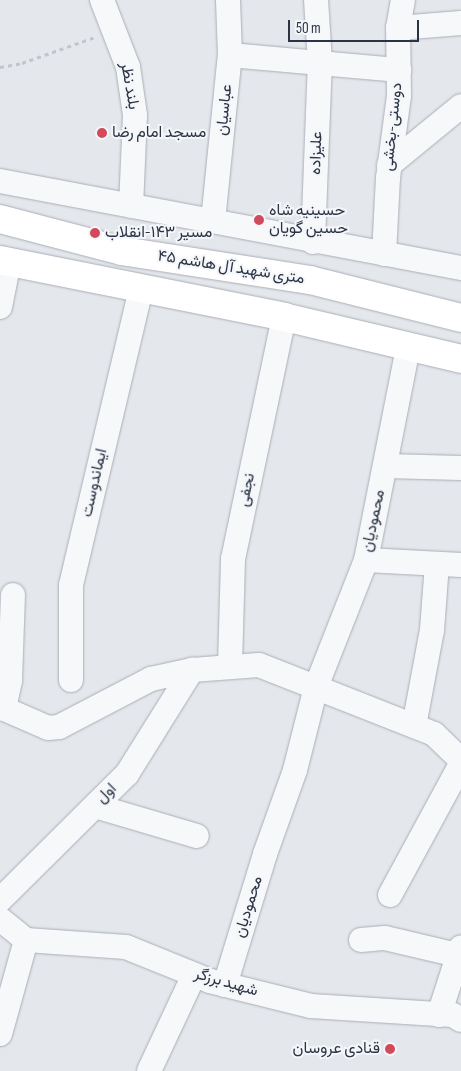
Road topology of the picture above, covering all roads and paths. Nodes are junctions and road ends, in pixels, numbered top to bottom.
1 (102, 0) edge
2 (228, 0) edge
3 (316, 0) edge
4 (403, 0) edge
5 (461, 23) edge
6 (398, 28) junction
7 (114, 30) junction
8 (230, 55) junction
9 (320, 63) junction
10 (0, 67) edge
11 (399, 70) junction
12 (461, 106) edge
13 (389, 165) junction
14 (0, 180) edge
15 (131, 206) junction
16 (0, 219) edge
17 (213, 220) junction
18 (314, 242) junction
19 (384, 254) junction
20 (4, 261) edge
21 (461, 268) edge
22 (141, 289) junction
23 (0, 307) edge
24 (284, 317) junction
25 (461, 318) edge
26 (408, 347) junction
27 (461, 359) edge
28 (386, 466) junction
29 (461, 468) edge
30 (366, 560) junction
31 (437, 564) junction
32 (461, 565) edge
33 (13, 595) dead end
34 (230, 666) junction
35 (192, 670) junction
36 (71, 680) dead end
37 (316, 687) junction
38 (2, 708) edge
39 (424, 730) junction
40 (461, 741) edge
41 (461, 760) edge
42 (461, 764) edge
43 (95, 806) junction
44 (197, 836) dead end
45 (390, 895) dead end
46 (0, 900) edge
47 (0, 919) edge
48 (26, 940) junction
49 (362, 940) dead end
50 (460, 953) edge
51 (194, 975) junction
52 (225, 985) junction
53 (450, 1017) edge
54 (0, 1034) edge
55 (149, 1071) edge

1 - 7 street, بلند نظر
2 - 8 street, عباسیان
3 - 9 street, علیزاده
4 - 6 street, دوستی-بخشی
5 - 6 street
6 - 11 street, دوستی-بخشی
7 - 10 path
7 - 15 street, بلند نظر
8 - 9 street
8 - 17 street, عباسیان
9 - 11 street
9 - 18 street, علیزاده
11 - 13 street, دوستی-بخشی
12 - 13 street
13 - 19 street, دوستی-بخشی
14 - 15 street
15 - 17 street
16 - 25 main road, ۴۵ متری شهید آل هاشم
17 - 18 street
18 - 19 street
19 - 21 street
20 - 22 main road
20 - 23 street
22 - 24 main road
22 - 36 street, ایماندوست
24 - 26 main road
24 - 34 street, نجفی
26 - 27 main road
26 - 28 street, محمودیان
28 - 29 street
28 - 30 street, محمودیان
30 - 31 street
30 - 37 street, محمودیان
31 - 32 street
31 - 39 street
33 - 38 street
34 - 35 street
34 - 37 street
35 - 38 street
35 - 43 street, اول
37 - 39 street
37 - 52 street, محمودیان
39 - 40 street
39 - 41 street
42 - 45 street
43 - 44 street
43 - 46 street, اول
47 - 48 street
48 - 51 street, شهید برزگر
48 - 54 street
49 - 50 street
50 - 53 street
51 - 52 street, شهید برزگر
51 - 55 street
52 - 53 street, شهید برزگر

